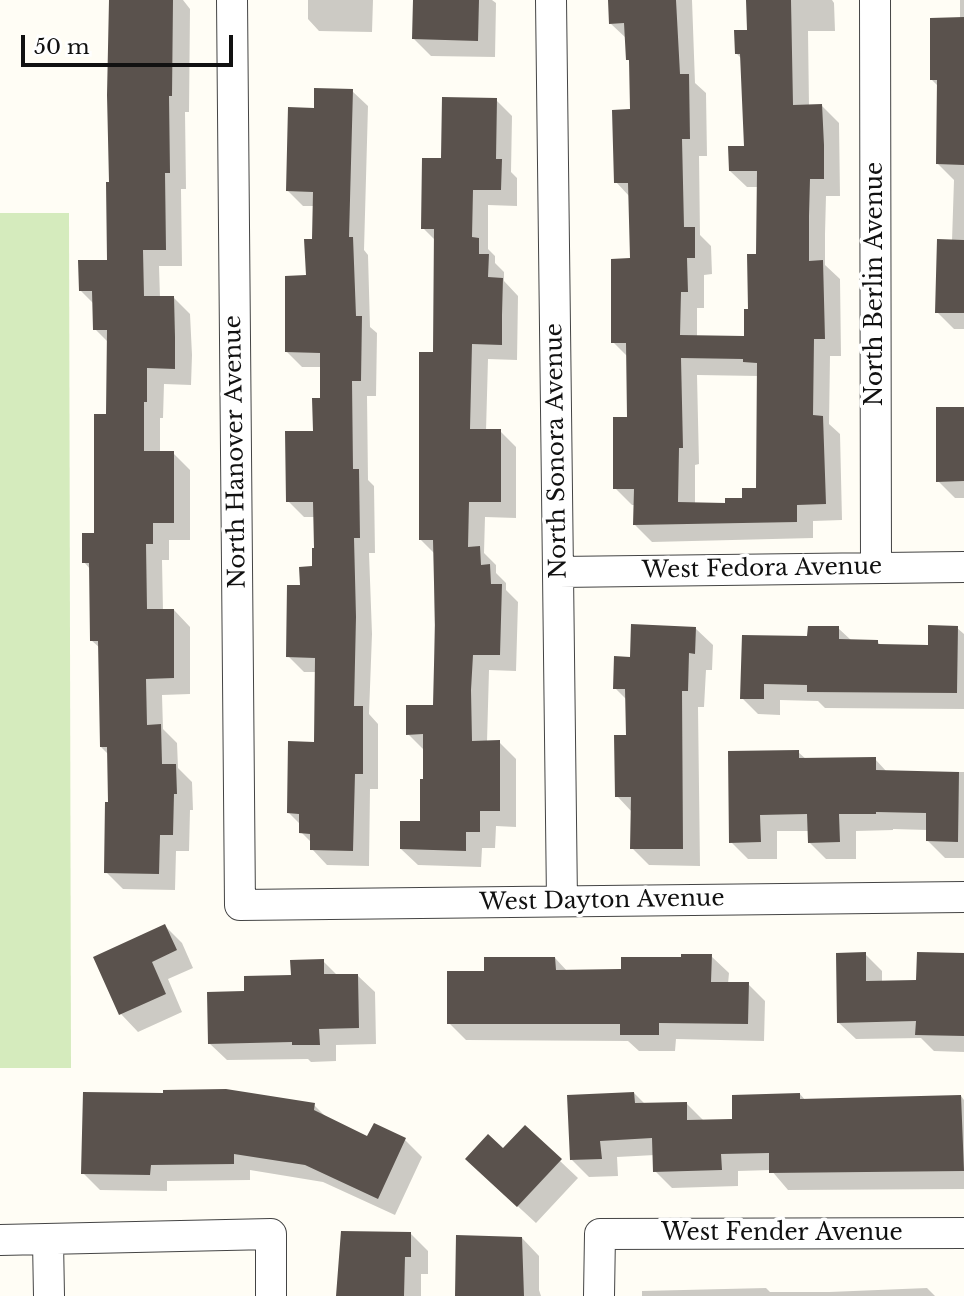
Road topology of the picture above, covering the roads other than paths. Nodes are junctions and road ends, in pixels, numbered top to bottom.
1 (232, 0) edge
2 (551, 0) edge
3 (875, 0) edge
4 (964, 567) edge
5 (876, 568) junction
6 (559, 572) junction
7 (964, 897) edge
8 (562, 901) junction
9 (240, 905) joint
10 (964, 1233) edge
11 (0, 1240) edge
12 (48, 1241) junction
13 (49, 1296) edge
14 (271, 1296) edge
15 (600, 1296) edge

1 - 9 street, North Hanover Avenue
2 - 6 street, North Sonora Avenue
3 - 5 street, North Berlin Avenue
4 - 5 street, West Fedora Avenue
5 - 6 street, West Fedora Avenue
6 - 8 street, North Sonora Avenue
7 - 8 street, West Dayton Avenue
8 - 9 street, West Dayton Avenue
10 - 15 street, West Fender Avenue
11 - 12 street
12 - 13 street
12 - 14 street

